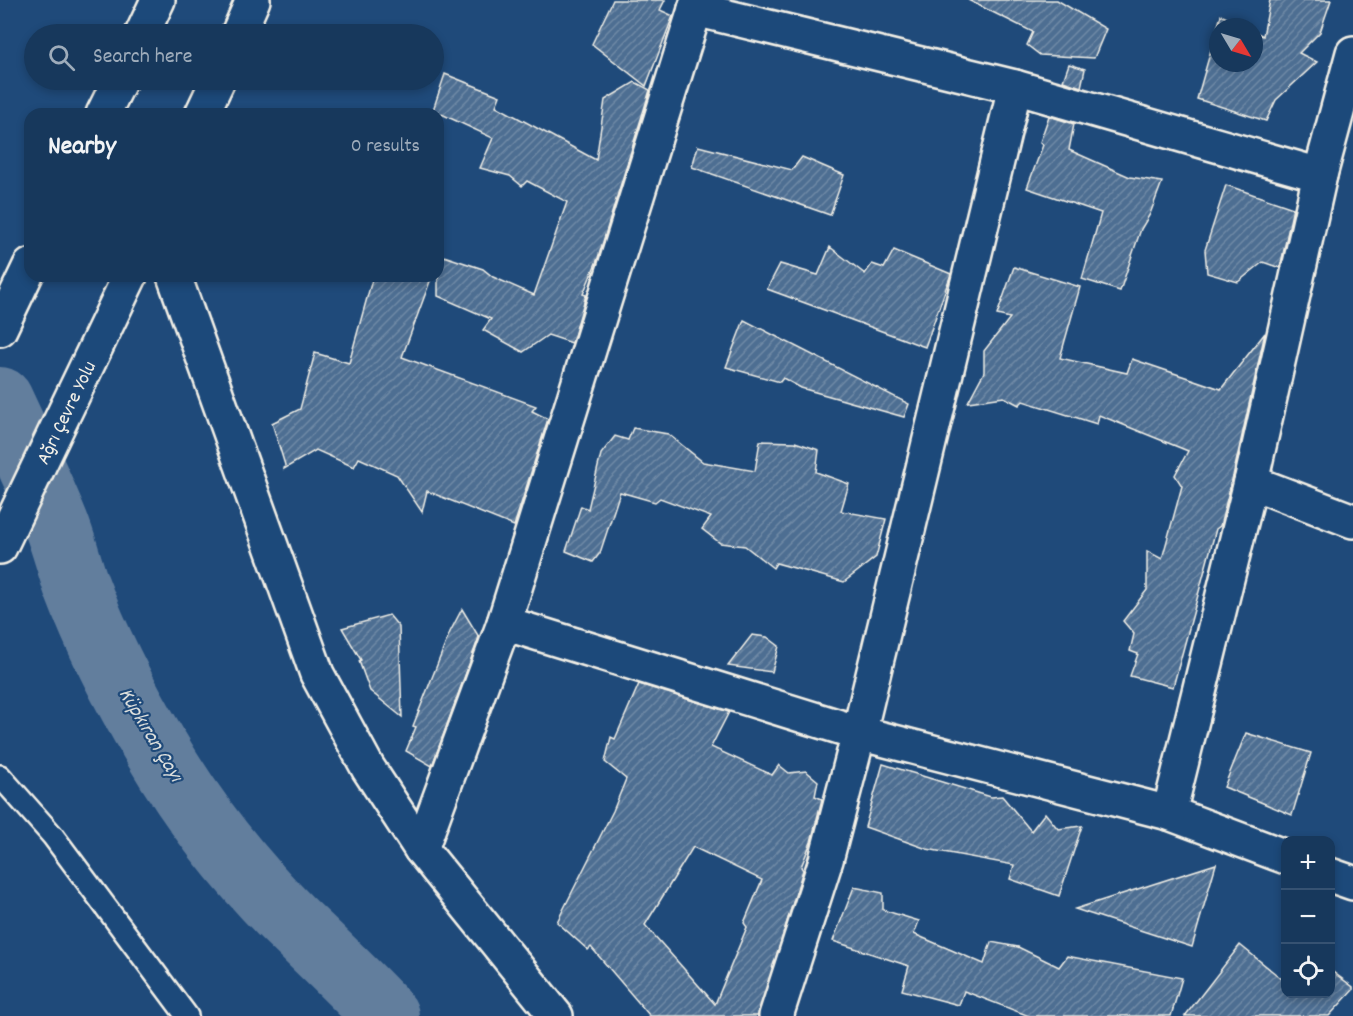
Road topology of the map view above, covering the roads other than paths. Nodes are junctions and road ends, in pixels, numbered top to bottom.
1 (158, 0) edge
2 (253, 0) edge
3 (696, 5) edge
4 (147, 24) edge
5 (242, 24) edge
6 (1353, 53) edge
7 (1015, 87) junction
8 (115, 90) edge
9 (213, 90) edge
10 (106, 108) edge
11 (205, 108) edge
12 (1320, 175) junction
13 (24, 279) edge
14 (127, 282) edge
15 (176, 282) edge
16 (0, 329) edge
17 (1251, 482) junction
18 (1353, 521) edge
19 (0, 547) edge
20 (504, 624) junction
21 (859, 733) junction
22 (0, 776) edge
23 (1169, 813) junction
24 (421, 849) junction
25 (1281, 856) edge
26 (1335, 877) edge
27 (1353, 883) edge
28 (187, 1016) edge
29 (556, 1016) edge
30 (776, 1016) edge

1 - 4 main road
2 - 5 main road
3 - 7 main road
3 - 20 main road
6 - 12 main road
7 - 12 main road
7 - 21 main road
8 - 10 main road
9 - 11 main road
12 - 17 main road
13 - 16 main road
14 - 19 main road, Ağrı Çevre Yolu
15 - 24 main road
17 - 18 main road
17 - 23 main road
20 - 21 main road
20 - 24 main road
21 - 23 main road
21 - 30 main road
22 - 28 lane
23 - 25 main road
24 - 29 main road
26 - 27 main road

